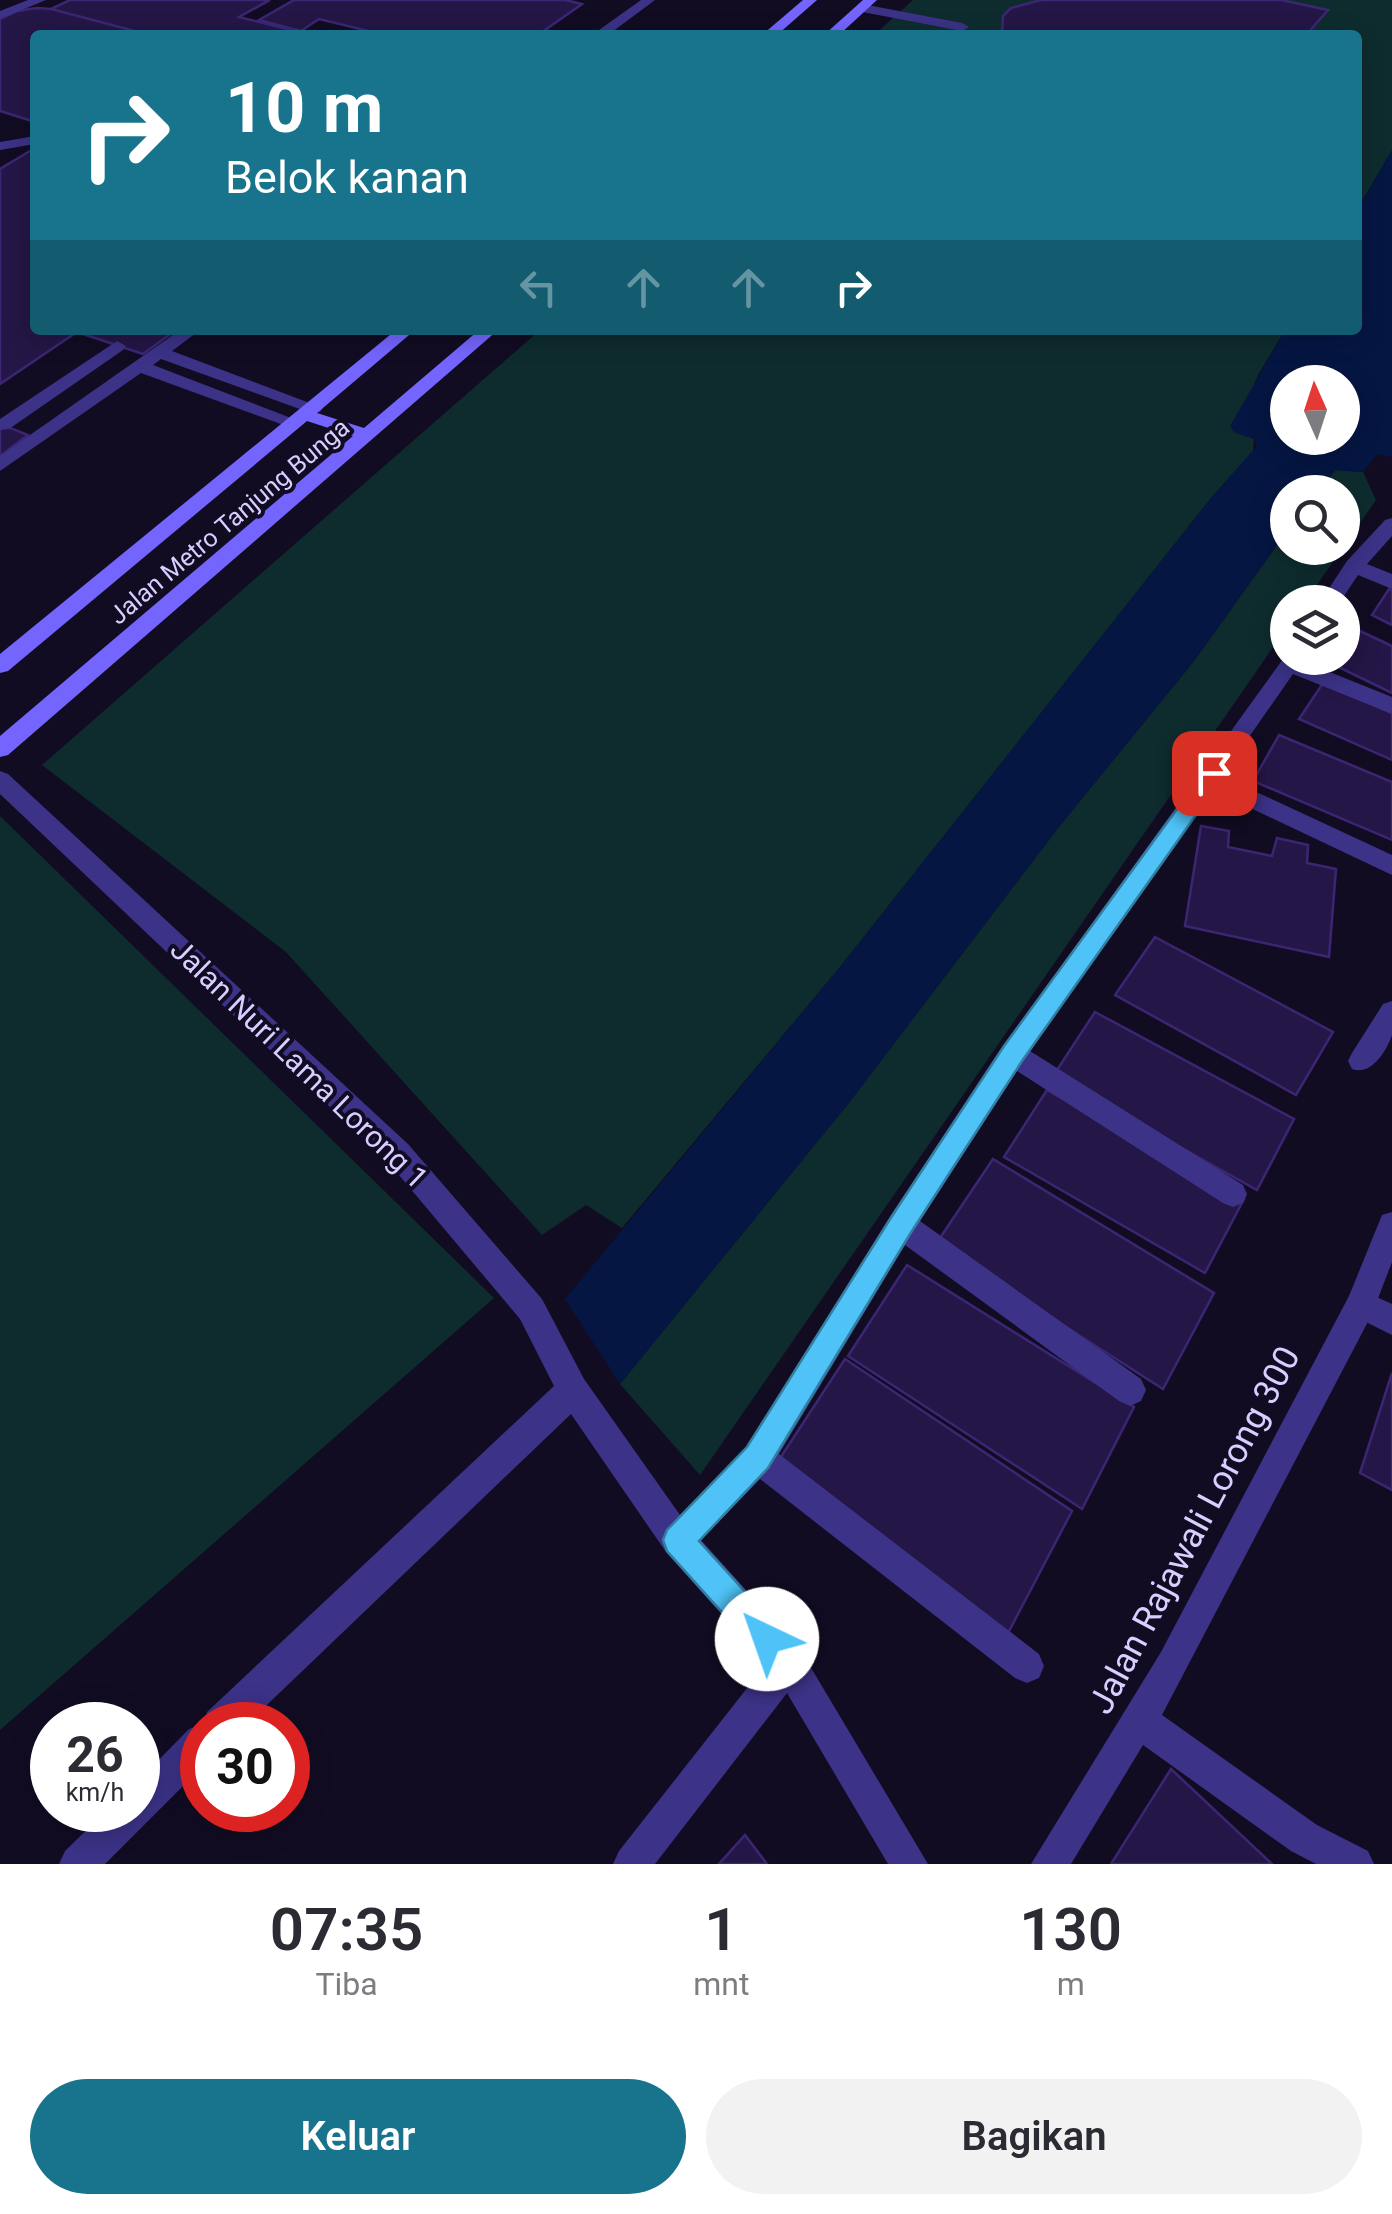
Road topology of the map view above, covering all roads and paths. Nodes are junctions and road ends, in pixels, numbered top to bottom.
1 (40, 0) edge
2 (648, 0) edge
3 (811, 0) edge
4 (866, 4) edge
5 (0, 15) edge
6 (962, 27) dead end
7 (606, 30) edge
8 (775, 30) edge
9 (837, 30) edge
10 (30, 141) edge
11 (0, 146) edge
12 (184, 335) edge
13 (400, 335) edge
14 (484, 335) edge
15 (117, 346) dead end
16 (160, 353) junction
17 (141, 368) junction
18 (305, 415) junction
19 (3, 425) dead end
20 (368, 435) junction
21 (0, 466) edge
22 (1392, 524) edge
23 (1354, 566) junction
24 (1392, 582) edge
25 (1341, 585) edge
26 (0, 666) edge
27 (1281, 675) edge
28 (1322, 675) edge
29 (1392, 706) edge
30 (0, 749) edge
31 (0, 780) edge
32 (1237, 792) dead end
33 (1392, 866) edge
34 (1392, 1012) edge
35 (1013, 1054) junction
36 (1361, 1060) dead end
37 (1233, 1194) dead end
38 (901, 1225) junction
39 (1392, 1225) edge
40 (1361, 1304) junction
41 (1392, 1320) edge
42 (573, 1390) junction
43 (1130, 1390) dead end
44 (747, 1470) junction
45 (685, 1534) junction
46 (790, 1663) junction
47 (1027, 1666) dead end
48 (244, 1702) edge
49 (1140, 1722) junction
50 (180, 1764) edge
51 (160, 1783) edge
52 (111, 1832) edge
53 (78, 1864) edge
54 (632, 1864) edge
55 (910, 1864) edge
56 (1050, 1864) edge
57 (1355, 1864) edge

1 - 5 street
2 - 7 street
3 - 8 main road
4 - 6 street
4 - 9 main road
10 - 11 street
12 - 16 street
13 - 18 main road, Jalan Metro Tanjung Bunga
14 - 20 main road, Jalan Metro Tanjung Bunga
15 - 19 street
16 - 17 street
16 - 18 street
17 - 18 street
17 - 21 street
18 - 20 main road
18 - 26 main road, Jalan Metro Tanjung Bunga
20 - 30 main road, Jalan Metro Tanjung Bunga
22 - 23 street
23 - 24 street
23 - 25 street
27 - 35 street
28 - 29 street
31 - 42 street, Jalan Nuri Lama Lorong 1
32 - 33 street
34 - 36 street
35 - 37 street
35 - 38 street
38 - 43 street
38 - 44 street
39 - 40 street, Jalan Rajawali Lorong 300
40 - 41 street
40 - 49 street, Jalan Rajawali Lorong 300
42 - 45 street, Jalan Nuri Lama Lorong 1
42 - 48 street
44 - 45 street
44 - 47 street
45 - 46 street, Jalan Nuri Lama Lorong 1
46 - 54 street
46 - 55 street, Jalan Nuri Lama Lorong 1
49 - 56 street, Jalan Rajawali Lorong 300
49 - 57 street
50 - 51 street
52 - 53 street

